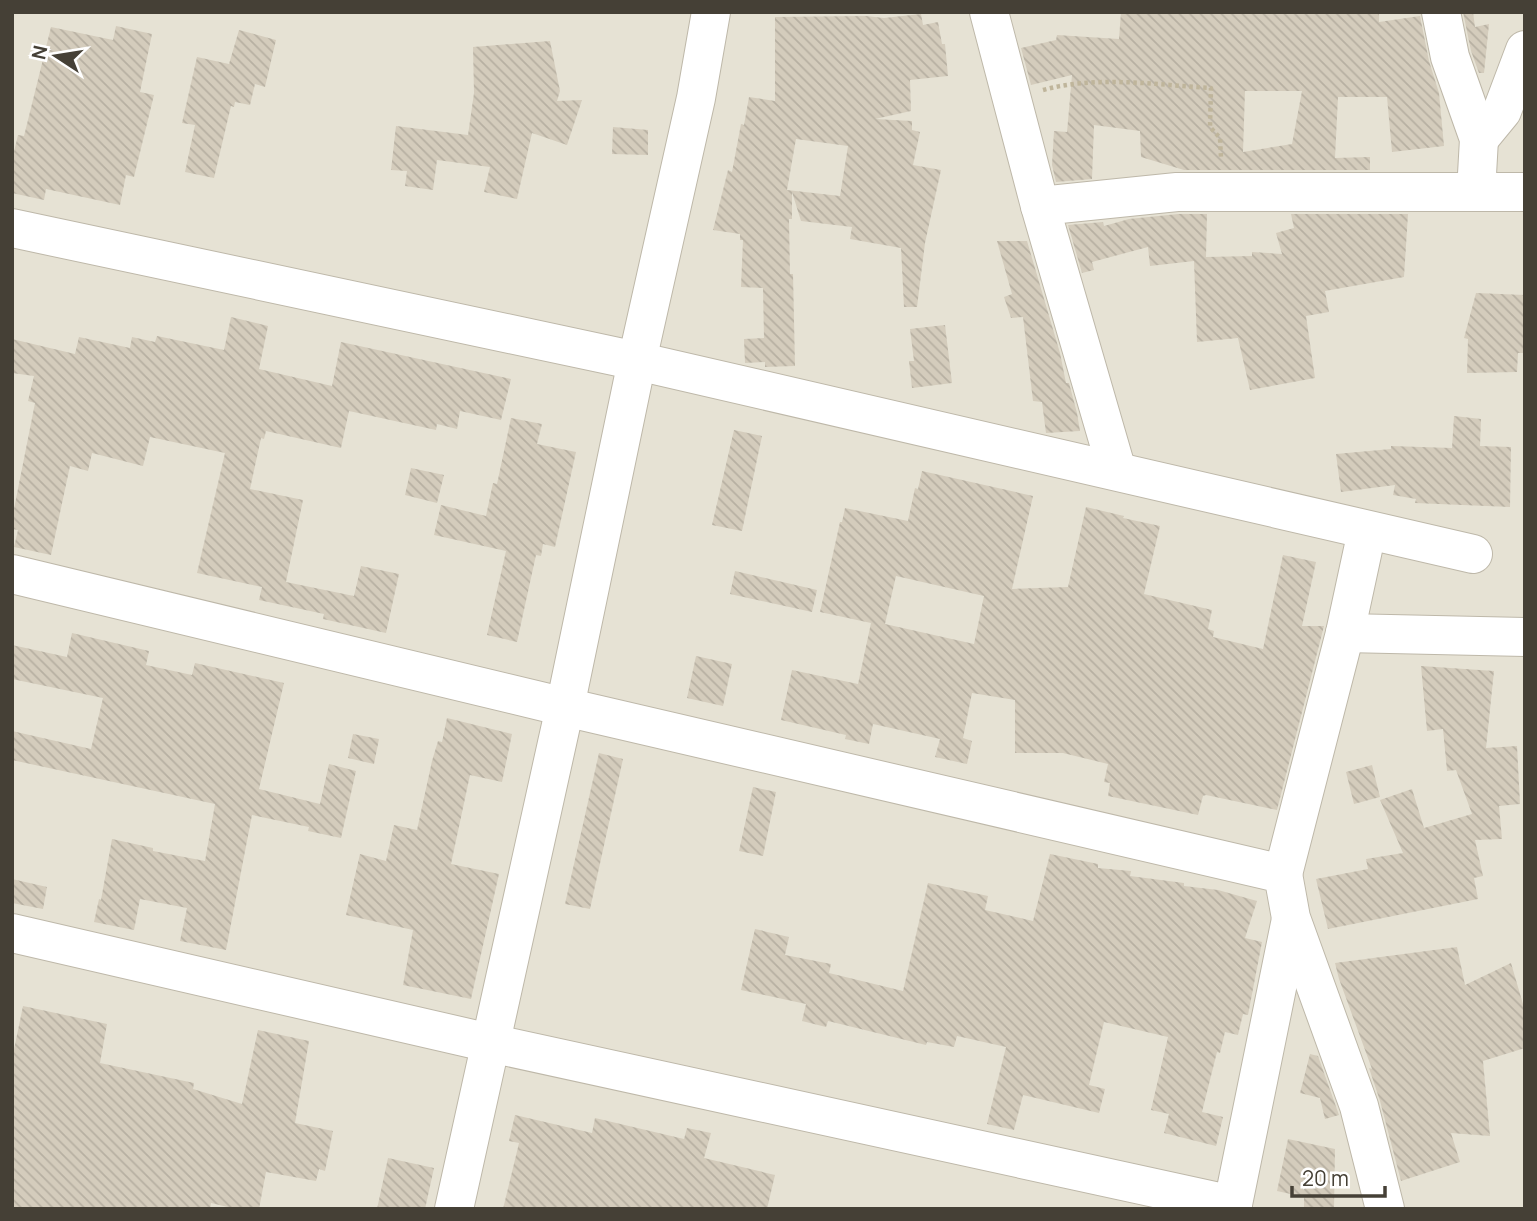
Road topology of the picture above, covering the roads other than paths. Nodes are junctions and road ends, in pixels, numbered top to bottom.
1 (711, 12) edge
2 (989, 12) edge
3 (1441, 12) edge
4 (1525, 50) edge
5 (1479, 139) junction
6 (1476, 192) junction
7 (1525, 192) edge
8 (1040, 206) junction
9 (12, 228) edge
10 (637, 361) junction
11 (1117, 471) junction
12 (1367, 531) junction
13 (1473, 554) dead end
14 (12, 574) edge
15 (1345, 634) junction
16 (1525, 637) edge
17 (565, 707) junction
18 (1283, 874) junction
19 (1291, 918) junction
20 (12, 933) edge
21 (490, 1043) junction
22 (1232, 1207) edge
23 (454, 1209) edge
24 (1385, 1209) edge

1 - 10 street
2 - 8 street
3 - 5 street
4 - 5 street
5 - 6 street
6 - 7 street
6 - 8 street
8 - 11 street
9 - 10 street
10 - 11 street
10 - 17 street
11 - 12 street
12 - 13 street
12 - 15 street
14 - 17 street
15 - 16 street
15 - 18 street
17 - 18 street
17 - 21 street
18 - 19 street
19 - 22 street
19 - 24 street
20 - 21 street
21 - 22 street
21 - 23 street

